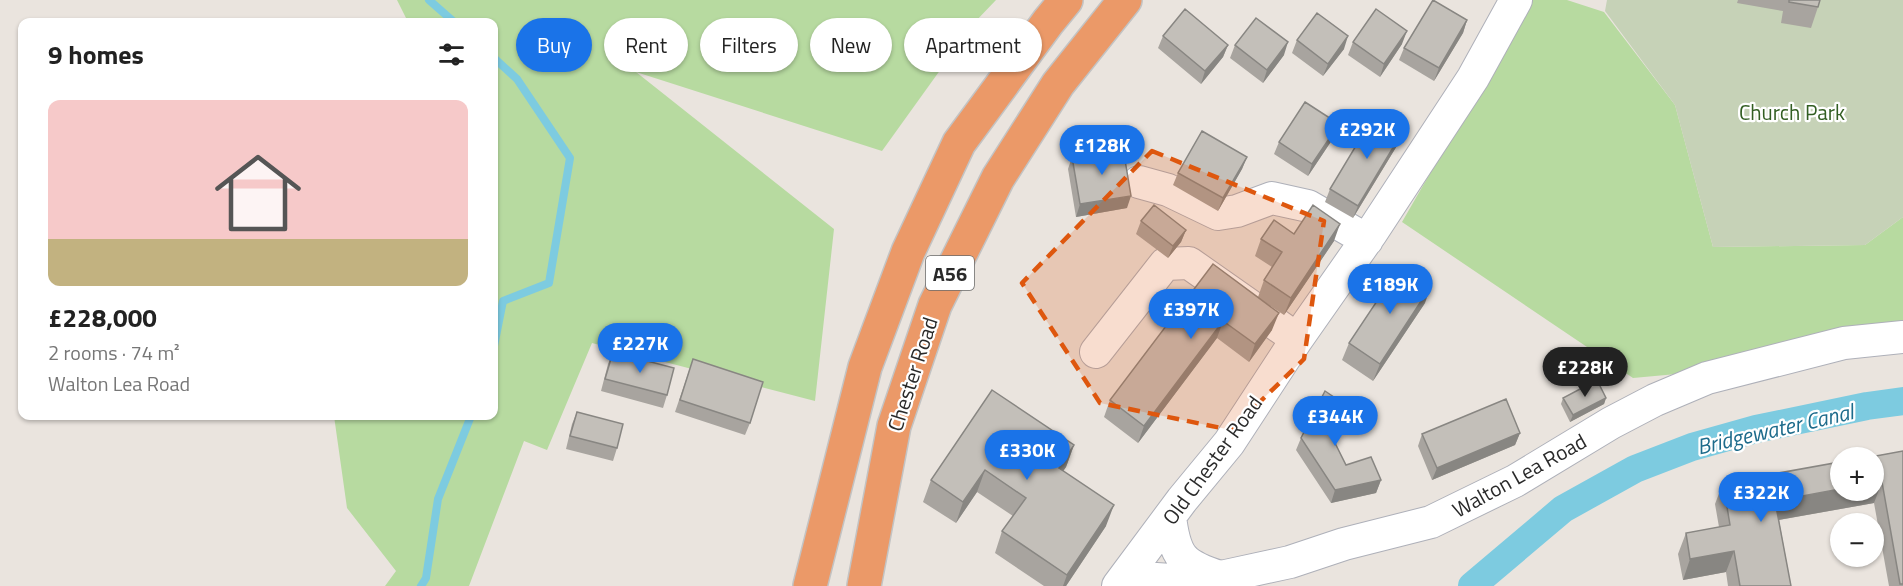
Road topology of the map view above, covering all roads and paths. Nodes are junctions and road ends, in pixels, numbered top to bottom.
1 (1066, 0) edge
2 (1125, 0) edge
3 (1516, 0) edge
4 (1139, 182) dead end
5 (1367, 240) junction
6 (1903, 337) edge
7 (1297, 339) junction
8 (1096, 352) dead end
9 (1170, 517) junction
10 (1292, 574) edge
11 (1122, 581) edge
12 (1222, 582) edge
13 (810, 586) edge
14 (864, 586) edge

1 - 13 highway, Chester Road / A56
2 - 14 highway, Chester Road / A56
3 - 5 street, Old Chester Road
4 - 5 street
5 - 7 street, Old Chester Road
6 - 10 street, Walton Lea Road
7 - 8 street
7 - 9 street, Old Chester Road
9 - 11 street, Old Chester Road
9 - 12 street
10 - 12 street, Walton Lea Road
11 - 12 street, Walton Lea Road

